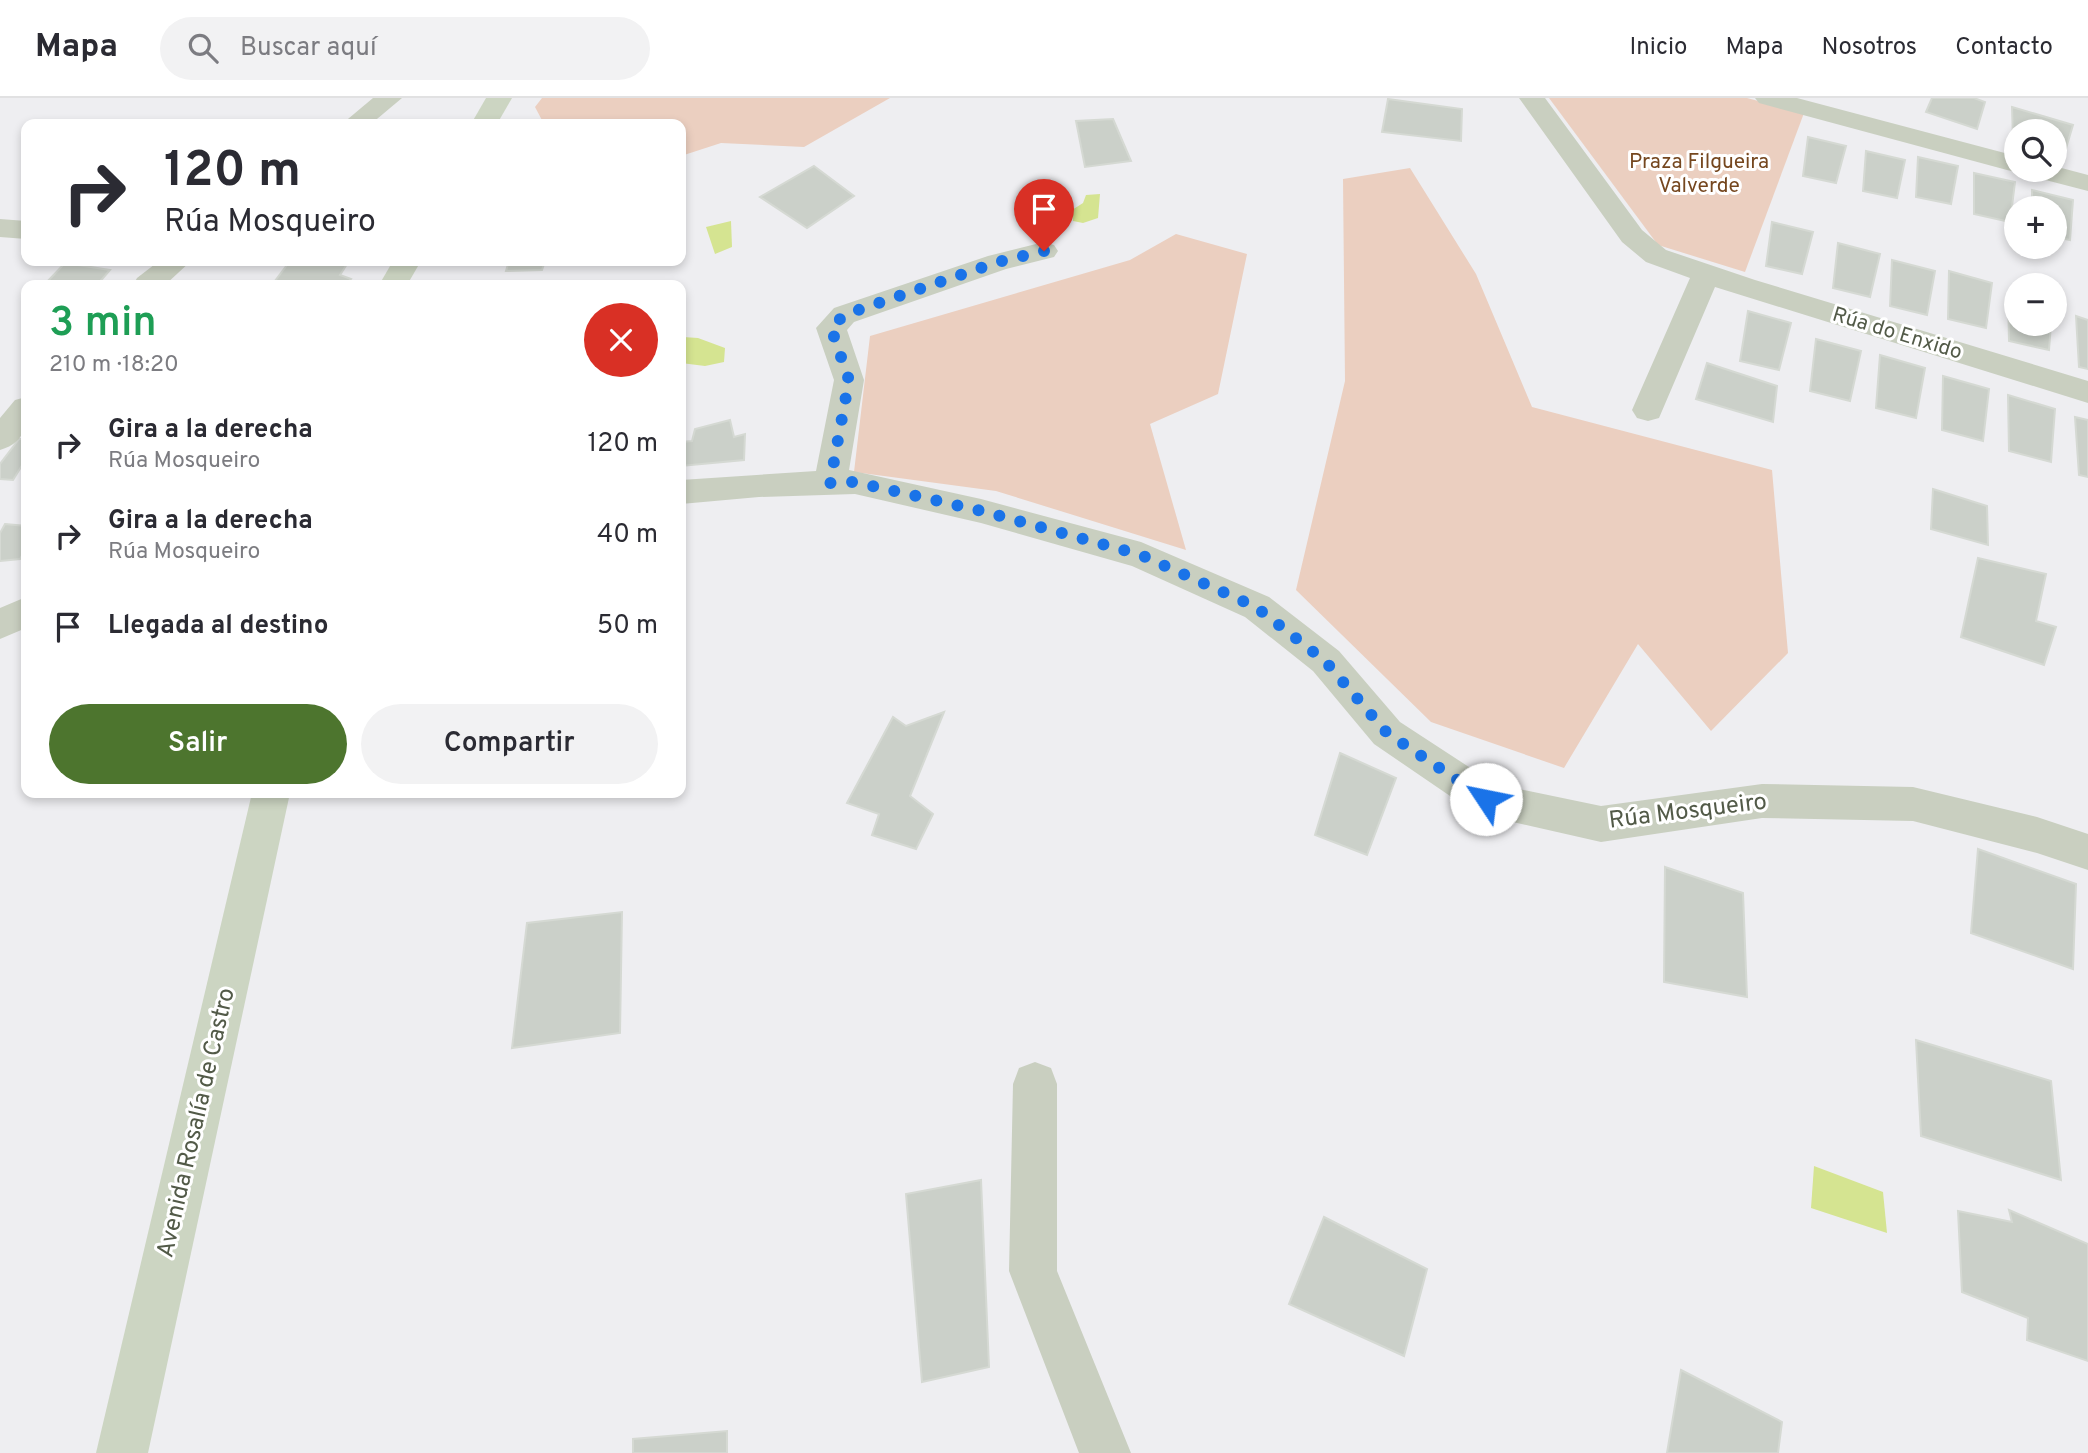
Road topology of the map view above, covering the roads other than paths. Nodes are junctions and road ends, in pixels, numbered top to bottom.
1 (389, 98) edge
2 (499, 98) edge
3 (1532, 98) edge
4 (1768, 98) edge
5 (362, 119) edge
6 (487, 119) edge
7 (2004, 161) edge
8 (2067, 177) edge
9 (2088, 183) edge
10 (0, 228) edge
11 (21, 230) edge
12 (1044, 251) dead end
13 (171, 266) edge
14 (1706, 274) junction
15 (152, 280) edge
16 (2088, 392) edge
17 (1648, 410) dead end
18 (21, 414) edge
19 (0, 439) edge
20 (830, 483) junction
21 (686, 492) edge
22 (21, 614) edge
23 (0, 625) edge
24 (270, 798) edge
25 (2088, 852) edge
26 (1035, 1084) dead end
27 (122, 1453) edge
28 (1105, 1453) edge

1 - 5 street
2 - 6 street
3 - 14 street, Rúa do Enxido
4 - 7 street
8 - 9 street
10 - 11 street
12 - 20 street
13 - 15 street
14 - 16 street, Rúa do Enxido
14 - 17 street
18 - 19 street
20 - 21 street, Rúa Mosqueiro
20 - 25 street, Rúa Mosqueiro
22 - 23 street
24 - 27 street, Avenida Rosalía de Castro
26 - 28 street

